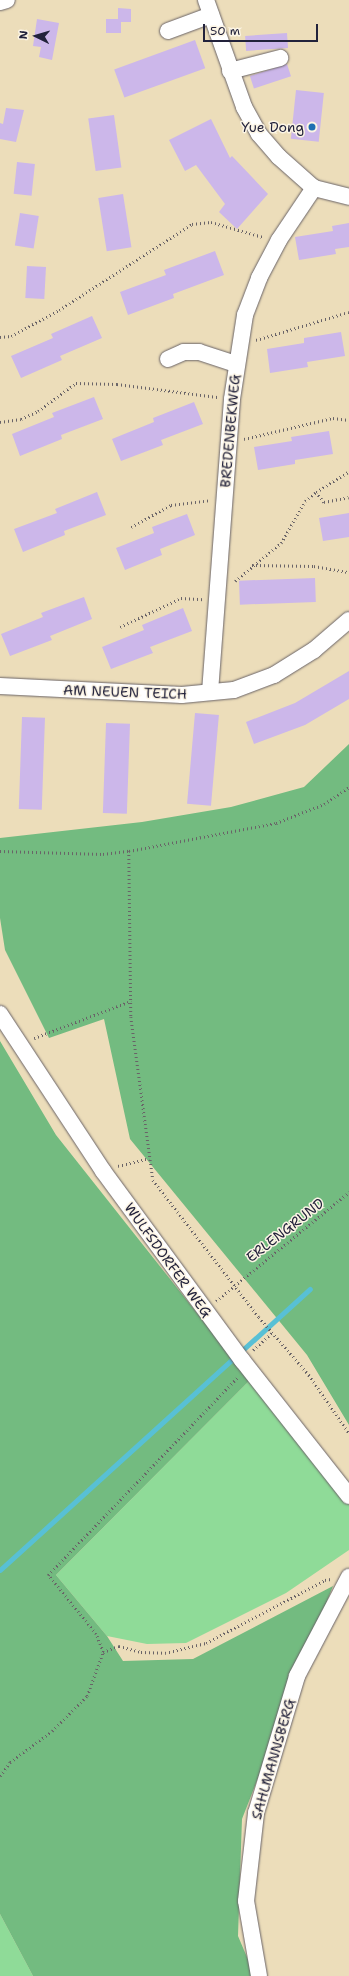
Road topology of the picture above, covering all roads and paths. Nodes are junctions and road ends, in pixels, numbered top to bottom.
1 (7, 0) edge
2 (206, 0) edge
3 (0, 2) edge
4 (211, 15) junction
5 (168, 31) dead end
6 (280, 58) dead end
7 (230, 71) junction
8 (314, 188) junction
9 (349, 197) edge
10 (266, 237) dead end
11 (349, 312) edge
12 (0, 337) edge
13 (240, 346) junction
14 (168, 359) dead end
15 (236, 364) junction
16 (218, 397) dead end
17 (349, 420) edge
18 (0, 422) edge
19 (228, 444) junction
20 (349, 471) edge
21 (316, 492) junction
22 (349, 496) edge
23 (210, 500) dead end
24 (131, 527) dead end
25 (252, 565) junction
26 (349, 572) edge
27 (212, 599) junction
28 (349, 620) edge
29 (120, 627) dead end
30 (0, 686) edge
31 (210, 692) junction
32 (349, 787) edge
33 (0, 851) edge
34 (129, 851) junction
35 (131, 1001) junction
36 (0, 1014) edge
37 (21, 1044) junction
38 (149, 1158) junction
39 (103, 1171) junction
40 (349, 1192) edge
41 (233, 1284) junction
42 (206, 1311) junction
43 (272, 1333) junction
44 (242, 1360) junction
45 (236, 1379) dead end
46 (349, 1434) edge
47 (349, 1496) edge
48 (349, 1578) edge
49 (103, 1652) junction
50 (0, 1776) edge
51 (259, 1976) edge

1 - 3 street
2 - 4 street
4 - 5 street
4 - 7 street
6 - 7 street
7 - 8 street
8 - 9 street
8 - 13 street, BREDENBEKWEG
10 - 12 path
11 - 13 path
13 - 15 street, BREDENBEKWEG
14 - 15 street
15 - 19 street, BREDENBEKWEG
16 - 18 path
17 - 19 path
19 - 27 street, BREDENBEKWEG
20 - 21 path
21 - 22 path
21 - 25 path
23 - 24 path
25 - 26 path
25 - 27 path
27 - 29 path
27 - 31 street, BREDENBEKWEG
28 - 31 street, AM NEUEN TEICH
30 - 31 street, AM NEUEN TEICH
32 - 34 path
33 - 34 path
34 - 35 path
35 - 37 path
35 - 38 path
36 - 37 street, WULFSDORFER WEG
37 - 39 street, WULFSDORFER WEG
38 - 39 path
38 - 41 path
39 - 42 street, WULFSDORFER WEG
40 - 41 path, ERLENGRUND
41 - 42 path, ERLENGRUND
41 - 43 path
42 - 44 street, WULFSDORFER WEG
43 - 44 path
43 - 46 path
44 - 47 street, WULFSDORFER WEG
45 - 49 path
48 - 49 path
48 - 51 street, SAHLMANNSBERG
49 - 50 path

